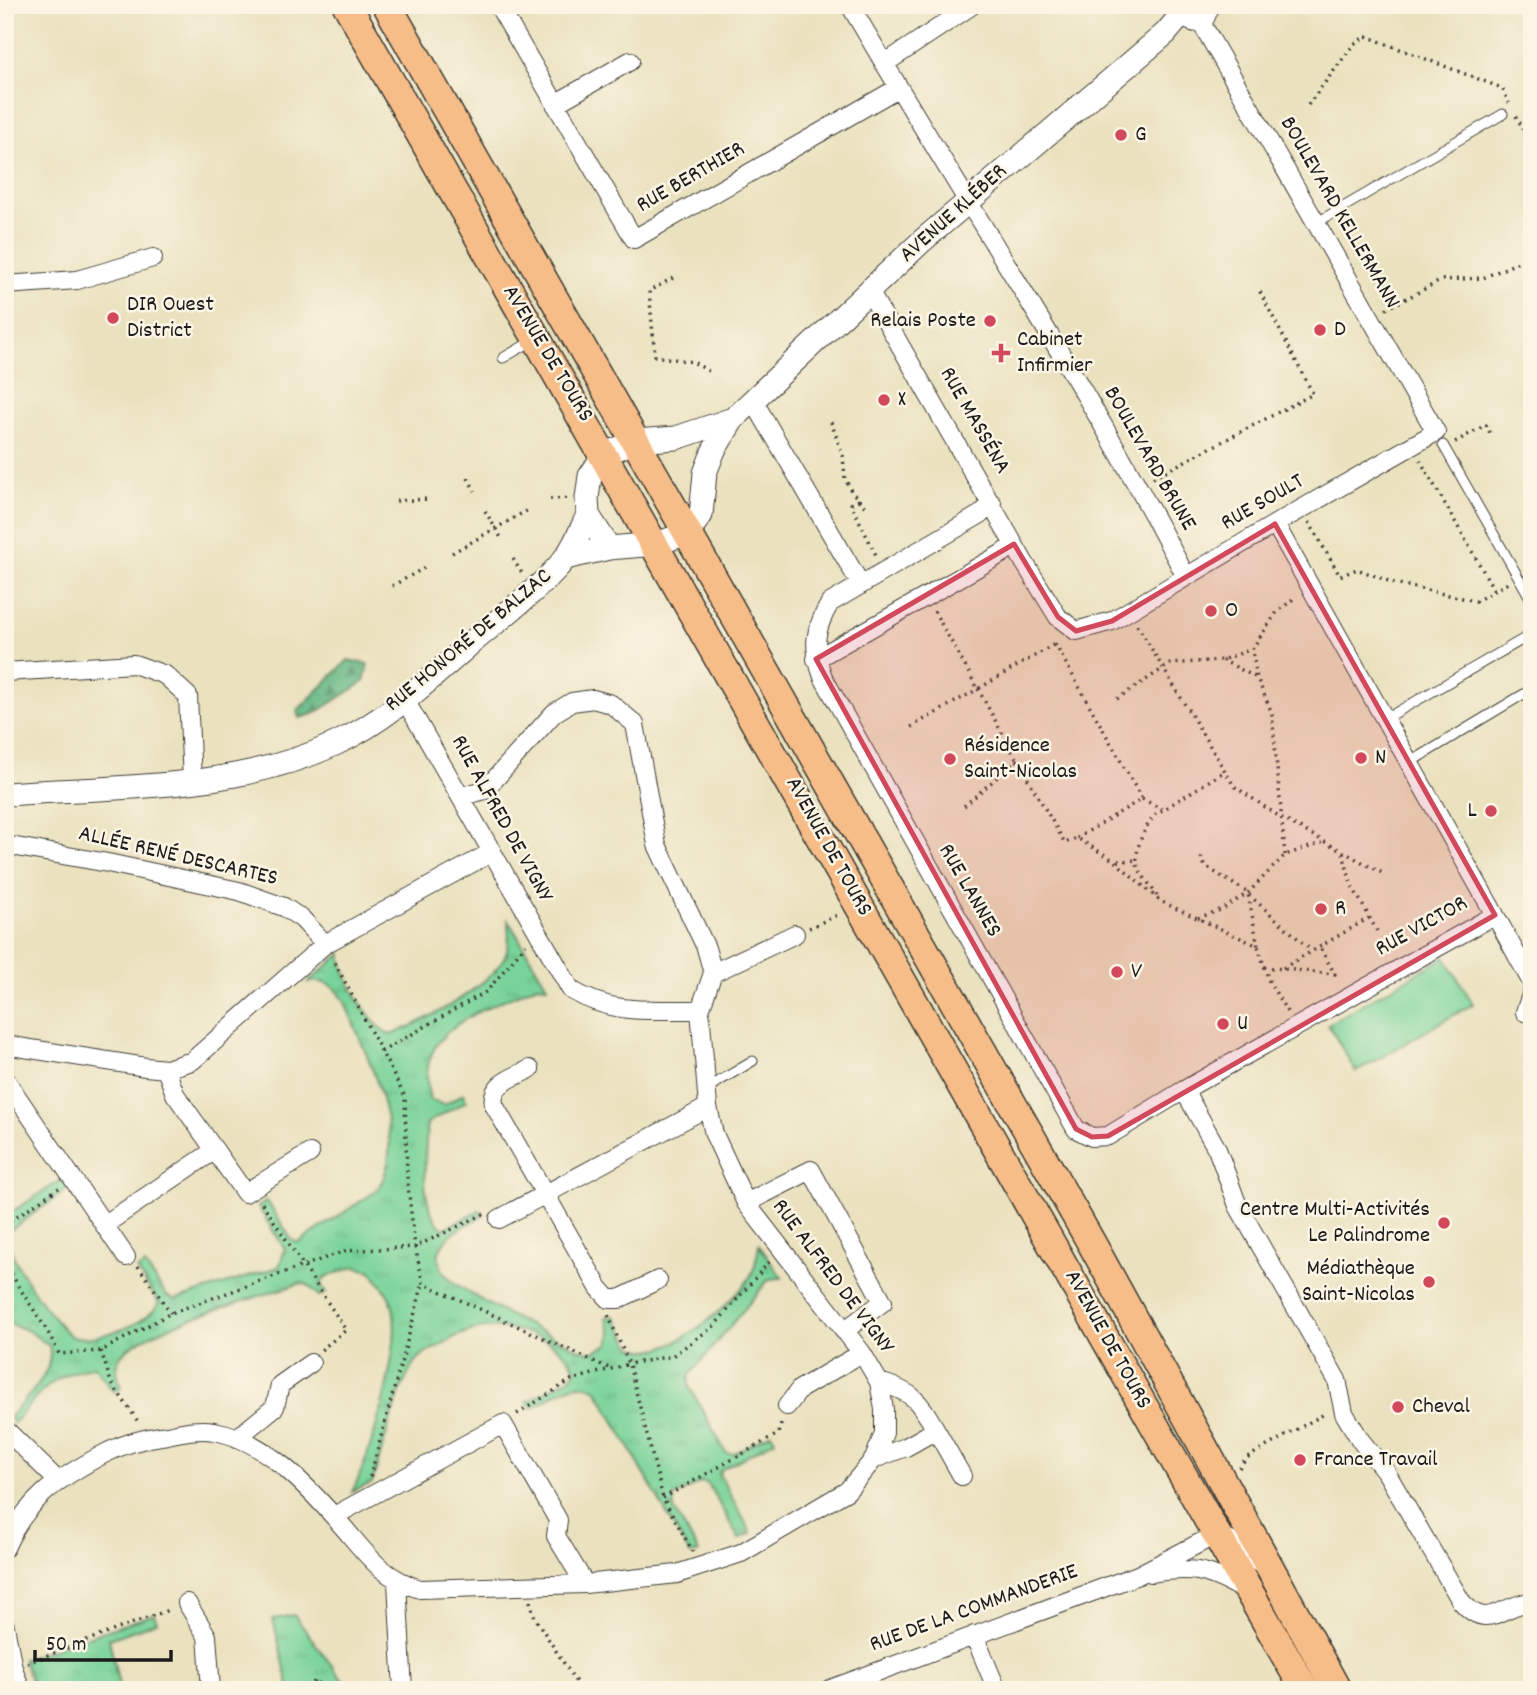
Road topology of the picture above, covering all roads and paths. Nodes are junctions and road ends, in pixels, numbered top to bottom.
1 (347, 5) edge
2 (387, 5) edge
3 (498, 5) edge
4 (850, 5) edge
5 (971, 6) edge
6 (1191, 11) edge
7 (630, 61) dead end
8 (884, 64) junction
9 (898, 88) junction
10 (555, 104) junction
11 (1308, 105) dead end
12 (1503, 114) dead end
13 (1532, 145) edge
14 (969, 200) junction
15 (1316, 223) junction
16 (1532, 256) edge
17 (153, 258) dead end
18 (673, 278) dead end
19 (5, 285) edge
20 (1259, 290) dead end
21 (869, 291) junction
22 (1371, 316) junction
23 (536, 339) junction
24 (503, 358) dead end
25 (710, 372) dead end
26 (753, 400) junction
27 (733, 419) junction
28 (831, 422) dead end
29 (1486, 425) dead end
30 (1490, 433) dead end
31 (676, 438) junction
32 (1439, 439) junction
33 (636, 441) junction
34 (1412, 446) junction
35 (605, 454) junction
36 (705, 473) junction
37 (468, 478) dead end
38 (1148, 480) dead end
39 (475, 491) dead end
40 (429, 499) dead end
41 (550, 499) dead end
42 (859, 500) junction
43 (396, 501) dead end
44 (992, 503) junction
45 (580, 506) junction
46 (1301, 508) junction
47 (485, 510) dead end
48 (528, 510) dead end
49 (868, 510) dead end
50 (1275, 524) junction
51 (496, 529) junction
52 (687, 533) junction
53 (503, 541) dead end
54 (656, 544) junction
55 (1014, 544) junction
56 (609, 548) junction
57 (452, 553) dead end
58 (565, 558) junction
59 (513, 559) dead end
60 (426, 567) dead end
61 (519, 570) dead end
62 (884, 571) junction
63 (1186, 577) junction
64 (1518, 577) junction
65 (861, 584) junction
66 (393, 586) dead end
67 (1310, 586) junction
68 (1494, 591) junction
69 (926, 597) junction
70 (1532, 601) edge
71 (1128, 611) junction
72 (1058, 617) junction
73 (1532, 634) edge
74 (1055, 644) junction
75 (1252, 649) junction
76 (816, 659) junction
77 (1222, 660) junction
78 (1163, 669) junction
79 (5, 672) edge
80 (1257, 678) junction
81 (978, 689) junction
82 (1532, 689) edge
83 (1117, 699) dead end
84 (405, 700) junction
85 (1385, 719) junction
86 (911, 727) dead end
87 (1017, 760) junction
88 (1409, 763) junction
89 (1225, 771) junction
90 (192, 781) junction
91 (5, 794) edge
92 (461, 796) junction
93 (1142, 799) junction
94 (964, 806) dead end
95 (1163, 810) junction
96 (1283, 819) junction
97 (1077, 838) junction
98 (1323, 842) junction
99 (5, 845) edge
100 (492, 852) junction
101 (1342, 853) junction
102 (1285, 855) junction
103 (1201, 857) dead end
104 (1138, 860) junction
105 (1115, 861) junction
106 (1384, 874) dead end
107 (1248, 893) junction
108 (1160, 901) junction
109 (861, 905) junction
110 (1495, 915) junction
111 (1369, 918) junction
112 (1198, 919) junction
113 (1377, 931) dead end
114 (537, 932) junction
115 (794, 934) joint
116 (325, 944) junction
117 (1258, 946) junction
118 (1319, 946) junction
119 (1312, 951) junction
120 (1265, 967) junction
121 (1282, 969) junction
122 (713, 974) junction
123 (1532, 983) edge
124 (1532, 992) edge
125 (700, 1010) junction
126 (1525, 1012) dead end
127 (1295, 1027) junction
128 (5, 1045) edge
129 (381, 1052) junction
130 (753, 1061) dead end
131 (166, 1069) junction
132 (530, 1069) dead end
133 (5, 1079) edge
134 (706, 1089) junction
135 (1184, 1090) junction
136 (708, 1107) junction
137 (1091, 1138) joint
138 (215, 1150) junction
139 (310, 1153) dead end
140 (72, 1180) junction
141 (253, 1189) junction
142 (547, 1196) junction
143 (746, 1203) junction
144 (499, 1219) joint
145 (5, 1224) edge
146 (104, 1225) junction
147 (415, 1247) junction
148 (780, 1248) junction
149 (126, 1256) joint
150 (5, 1261) edge
151 (304, 1265) junction
152 (658, 1280) dead end
153 (423, 1283) junction
154 (16, 1286) junction
155 (5, 1296) edge
156 (609, 1299) junction
157 (171, 1313) junction
158 (845, 1331) junction
159 (101, 1351) junction
160 (862, 1353) junction
161 (311, 1363) joint
162 (629, 1364) junction
163 (611, 1369) junction
164 (878, 1382) junction
165 (1340, 1395) junction
166 (787, 1406) joint
167 (503, 1424) junction
168 (5, 1429) edge
169 (936, 1430) junction
170 (149, 1438) junction
171 (237, 1438) junction
172 (874, 1459) junction
173 (1246, 1459) dead end
174 (962, 1476) dead end
175 (57, 1480) junction
176 (663, 1498) junction
177 (364, 1499) junction
178 (334, 1516) junction
179 (1217, 1534) junction
180 (5, 1548) edge
181 (700, 1566) junction
182 (1138, 1575) junction
183 (397, 1582) junction
184 (585, 1584) junction
185 (525, 1586) junction
186 (1251, 1594) junction
187 (1532, 1602) edge
188 (187, 1603) joint
189 (5, 1626) edge
190 (974, 1635) junction
191 (13, 1668) junction
192 (21, 1690) edge
193 (211, 1690) edge
194 (312, 1690) edge
195 (329, 1690) edge
196 (403, 1690) edge
197 (581, 1690) edge
198 (828, 1690) edge
199 (997, 1690) edge
200 (1305, 1690) edge
201 (1337, 1690) edge

1 - 23 main road, AVENUE DE TOURS
2 - 33 main road, AVENUE DE TOURS
3 - 10 street, RUE BERTHIER
4 - 8 street, BOULEVARD BRUNE
5 - 8 street
6 - 14 street, AVENUE KLÉBER
6 - 15 street, BOULEVARD KELLERMANN
7 - 10 street
8 - 9 street, BOULEVARD BRUNE
9 - 10 street, RUE BERTHIER
9 - 14 street, BOULEVARD BRUNE
11 - 13 path
12 - 15 lane
14 - 21 street, AVENUE KLÉBER
14 - 63 street, BOULEVARD BRUNE
15 - 22 street, BOULEVARD KELLERMANN
16 - 22 path
17 - 19 street
18 - 25 path
20 - 38 path
21 - 26 street, AVENUE KLÉBER
21 - 44 street, RUE MASSÉNA
22 - 32 street, BOULEVARD KELLERMANN
23 - 24 lane
23 - 35 main road, AVENUE DE TOURS
26 - 27 street, AVENUE KLÉBER
26 - 65 street
27 - 31 street
27 - 36 street
28 - 42 path
29 - 30 path
31 - 33 street
31 - 36 street
32 - 34 street, RUE SOULT
32 - 64 lane
33 - 35 street
33 - 52 main road, AVENUE DE TOURS
34 - 46 street, RUE SOULT
34 - 68 path
35 - 45 street
35 - 54 main road, AVENUE DE TOURS
36 - 52 street
37 - 39 path
40 - 43 path
41 - 45 path
42 - 49 path
42 - 62 path
44 - 55 street, RUE MASSÉNA
44 - 62 street
45 - 56 street
45 - 58 street
46 - 50 street, RUE SOULT
46 - 68 path
47 - 51 path
48 - 51 path
50 - 63 street, RUE SOULT
50 - 67 street, RUE VICTOR
51 - 53 path
51 - 57 path
52 - 54 street
52 - 201 main road, AVENUE DE TOURS
54 - 56 street
54 - 109 main road, AVENUE DE TOURS
55 - 69 street
55 - 72 street, RUE MASSÉNA
56 - 58 street
58 - 84 street, RUE HONORÉ DE BALZAC
59 - 61 path
60 - 66 path
62 - 65 street
63 - 71 street, RUE SOULT
64 - 68 path
64 - 70 lane
65 - 76 street
67 - 75 path
67 - 85 street, RUE VICTOR
69 - 76 street
69 - 81 path
71 - 72 street, RUE SOULT
71 - 78 path
72 - 74 path
73 - 85 lane
74 - 81 path
74 - 93 path
75 - 77 path
75 - 80 path
76 - 137 street, RUE LANNES
77 - 78 path
77 - 80 path
78 - 83 path
78 - 89 path
79 - 90 street
80 - 96 path
81 - 86 path
81 - 87 path
82 - 88 lane
84 - 90 street, RUE HONORÉ DE BALZAC
84 - 92 street, RUE ALFRED DE VIGNY
85 - 88 street, RUE VICTOR
87 - 94 path
87 - 97 path
88 - 110 street, RUE VICTOR
89 - 95 path
89 - 96 path
90 - 91 street, RUE HONORÉ DE BALZAC
92 - 100 street, RUE ALFRED DE VIGNY
92 - 122 street
93 - 95 path
93 - 97 path
95 - 104 path
96 - 98 path
96 - 102 path
97 - 105 path
98 - 101 path
98 - 102 path
99 - 116 street, ALLÉE RENÉ DESCARTES
100 - 114 street, RUE ALFRED DE VIGNY
100 - 116 street
101 - 106 path
101 - 111 path
102 - 107 path
103 - 107 path
104 - 105 path
104 - 108 path
105 - 108 path
107 - 112 path
107 - 117 path
107 - 119 path
108 - 112 path
109 - 115 path
109 - 179 main road, AVENUE DE TOURS
110 - 123 street
110 - 127 street, RUE VICTOR
111 - 113 path
111 - 118 path
112 - 117 path
114 - 125 street, RUE ALFRED DE VIGNY
114 - 129 path
115 - 122 street
116 - 129 path
116 - 131 street
117 - 120 path
118 - 119 path
118 - 121 path
119 - 121 path
120 - 121 path
120 - 127 path
122 - 125 street
124 - 126 street
125 - 134 street, RUE ALFRED DE VIGNY
127 - 135 street, RUE VICTOR
128 - 131 street
129 - 147 path
130 - 134 lane
131 - 138 street
132 - 142 street
133 - 140 street
134 - 136 street, RUE ALFRED DE VIGNY
135 - 137 street, RUE VICTOR
135 - 165 street
136 - 142 street
136 - 143 street, RUE ALFRED DE VIGNY
138 - 141 street
138 - 146 street
139 - 141 street
140 - 145 path
140 - 146 street
141 - 151 path
142 - 144 street
142 - 156 street
143 - 148 street, RUE ALFRED DE VIGNY
143 - 158 street
144 - 147 path
146 - 149 street
147 - 151 path
147 - 153 path
148 - 158 street, RUE ALFRED DE VIGNY
148 - 162 path
149 - 157 path
150 - 154 path
151 - 157 path
151 - 161 path
152 - 156 street
153 - 163 path
153 - 177 path
154 - 155 path
154 - 159 path
156 - 162 path
157 - 159 path
158 - 160 street, RUE ALFRED DE VIGNY
159 - 170 path
160 - 164 street, RUE ALFRED DE VIGNY
160 - 166 street
161 - 171 street
162 - 163 path
162 - 176 path
163 - 167 path
164 - 169 street
164 - 172 street, RUE ALFRED DE VIGNY
165 - 173 path
165 - 187 street
166 - 176 path
167 - 177 street
167 - 184 street
168 - 175 street
169 - 172 street
169 - 174 street
170 - 171 street
170 - 175 street
171 - 178 street
172 - 181 street, RUE ALFRED DE VIGNY
175 - 180 street
176 - 181 path
177 - 178 street
178 - 183 street
179 - 182 street, RUE DE LA COMMANDERIE
179 - 186 main road, AVENUE DE TOURS
179 - 201 street
181 - 184 street, RUE ALFRED DE VIGNY
182 - 186 street, RUE DE LA COMMANDERIE
182 - 190 street, RUE DE LA COMMANDERIE
183 - 185 street, RUE ALFRED DE VIGNY
183 - 196 street
184 - 185 street, RUE ALFRED DE VIGNY
185 - 197 path
186 - 200 main road, AVENUE DE TOURS
188 - 191 path
188 - 193 street
189 - 191 street
190 - 198 street, RUE DE LA COMMANDERIE
190 - 199 street
191 - 192 street
194 - 195 path

